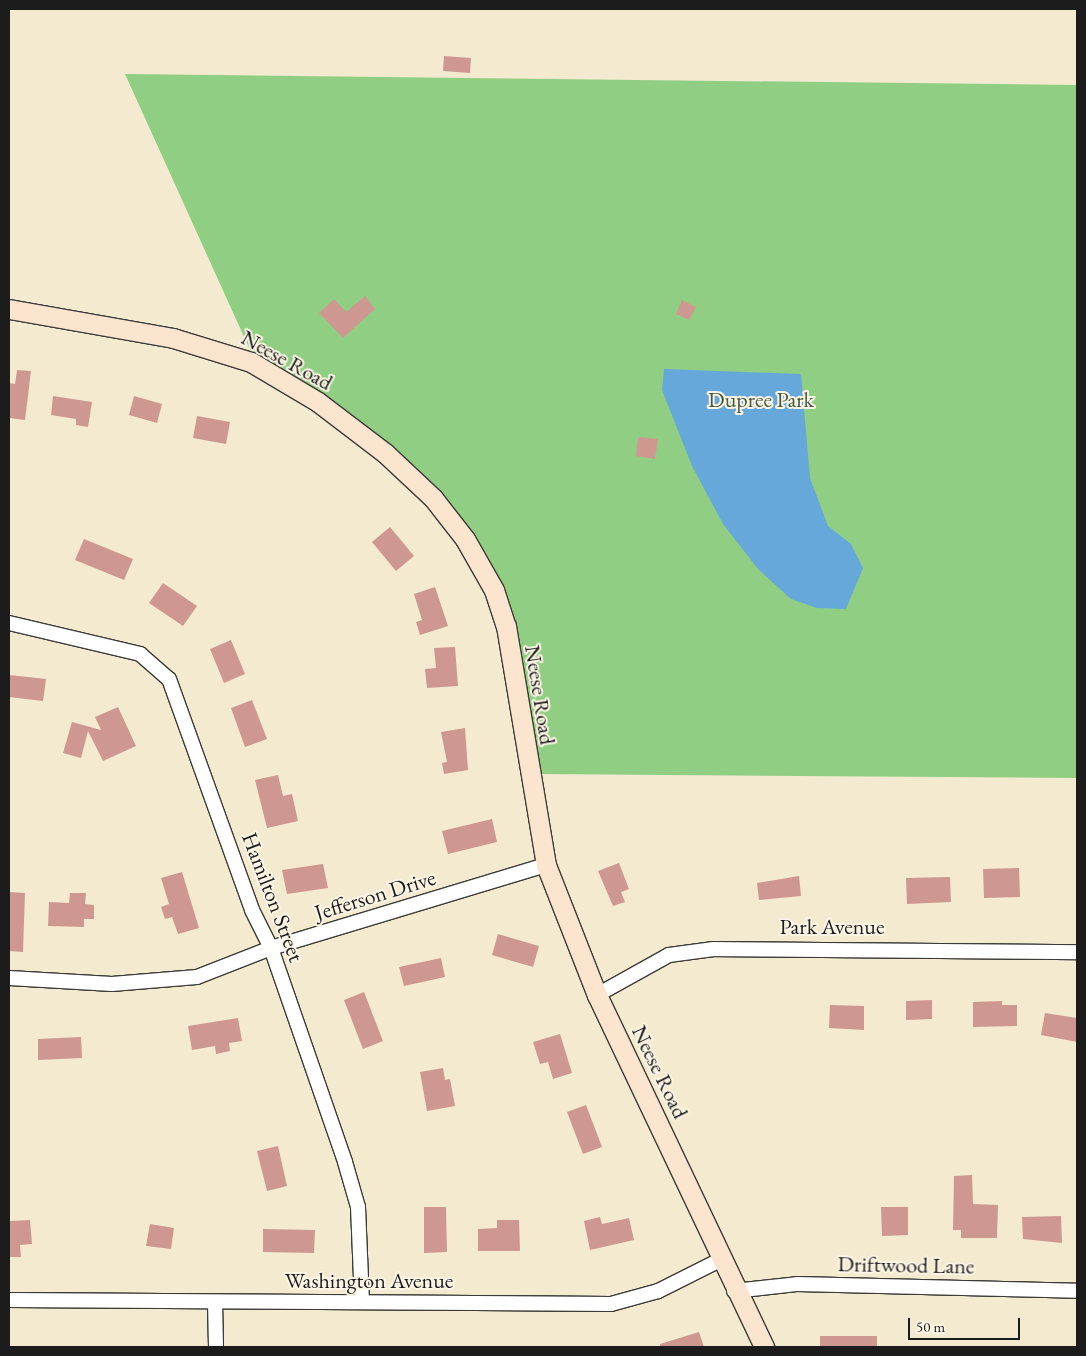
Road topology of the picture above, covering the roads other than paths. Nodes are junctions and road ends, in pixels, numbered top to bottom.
1 (9, 309) edge
2 (9, 623) edge
3 (546, 865) junction
4 (271, 948) junction
5 (1077, 952) edge
6 (9, 978) edge
7 (597, 995) junction
8 (720, 1260) junction
9 (734, 1291) junction
10 (1077, 1291) edge
11 (9, 1300) edge
12 (215, 1302) junction
13 (362, 1302) junction
14 (216, 1347) edge
15 (764, 1347) edge

1 - 3 street, Neese Road
2 - 4 street, Hamilton Street
3 - 4 street, Jefferson Drive
3 - 7 street, Neese Road
4 - 6 street, Jefferson Drive
4 - 13 street, Hamilton Street
5 - 7 street, Park Avenue
7 - 8 street, Neese Road
8 - 9 street, Neese Road
8 - 13 street, Washington Avenue
9 - 10 street, Driftwood Lane
9 - 15 street, Neese Road
11 - 12 street, Washington Avenue
12 - 13 street, Washington Avenue
12 - 14 street

